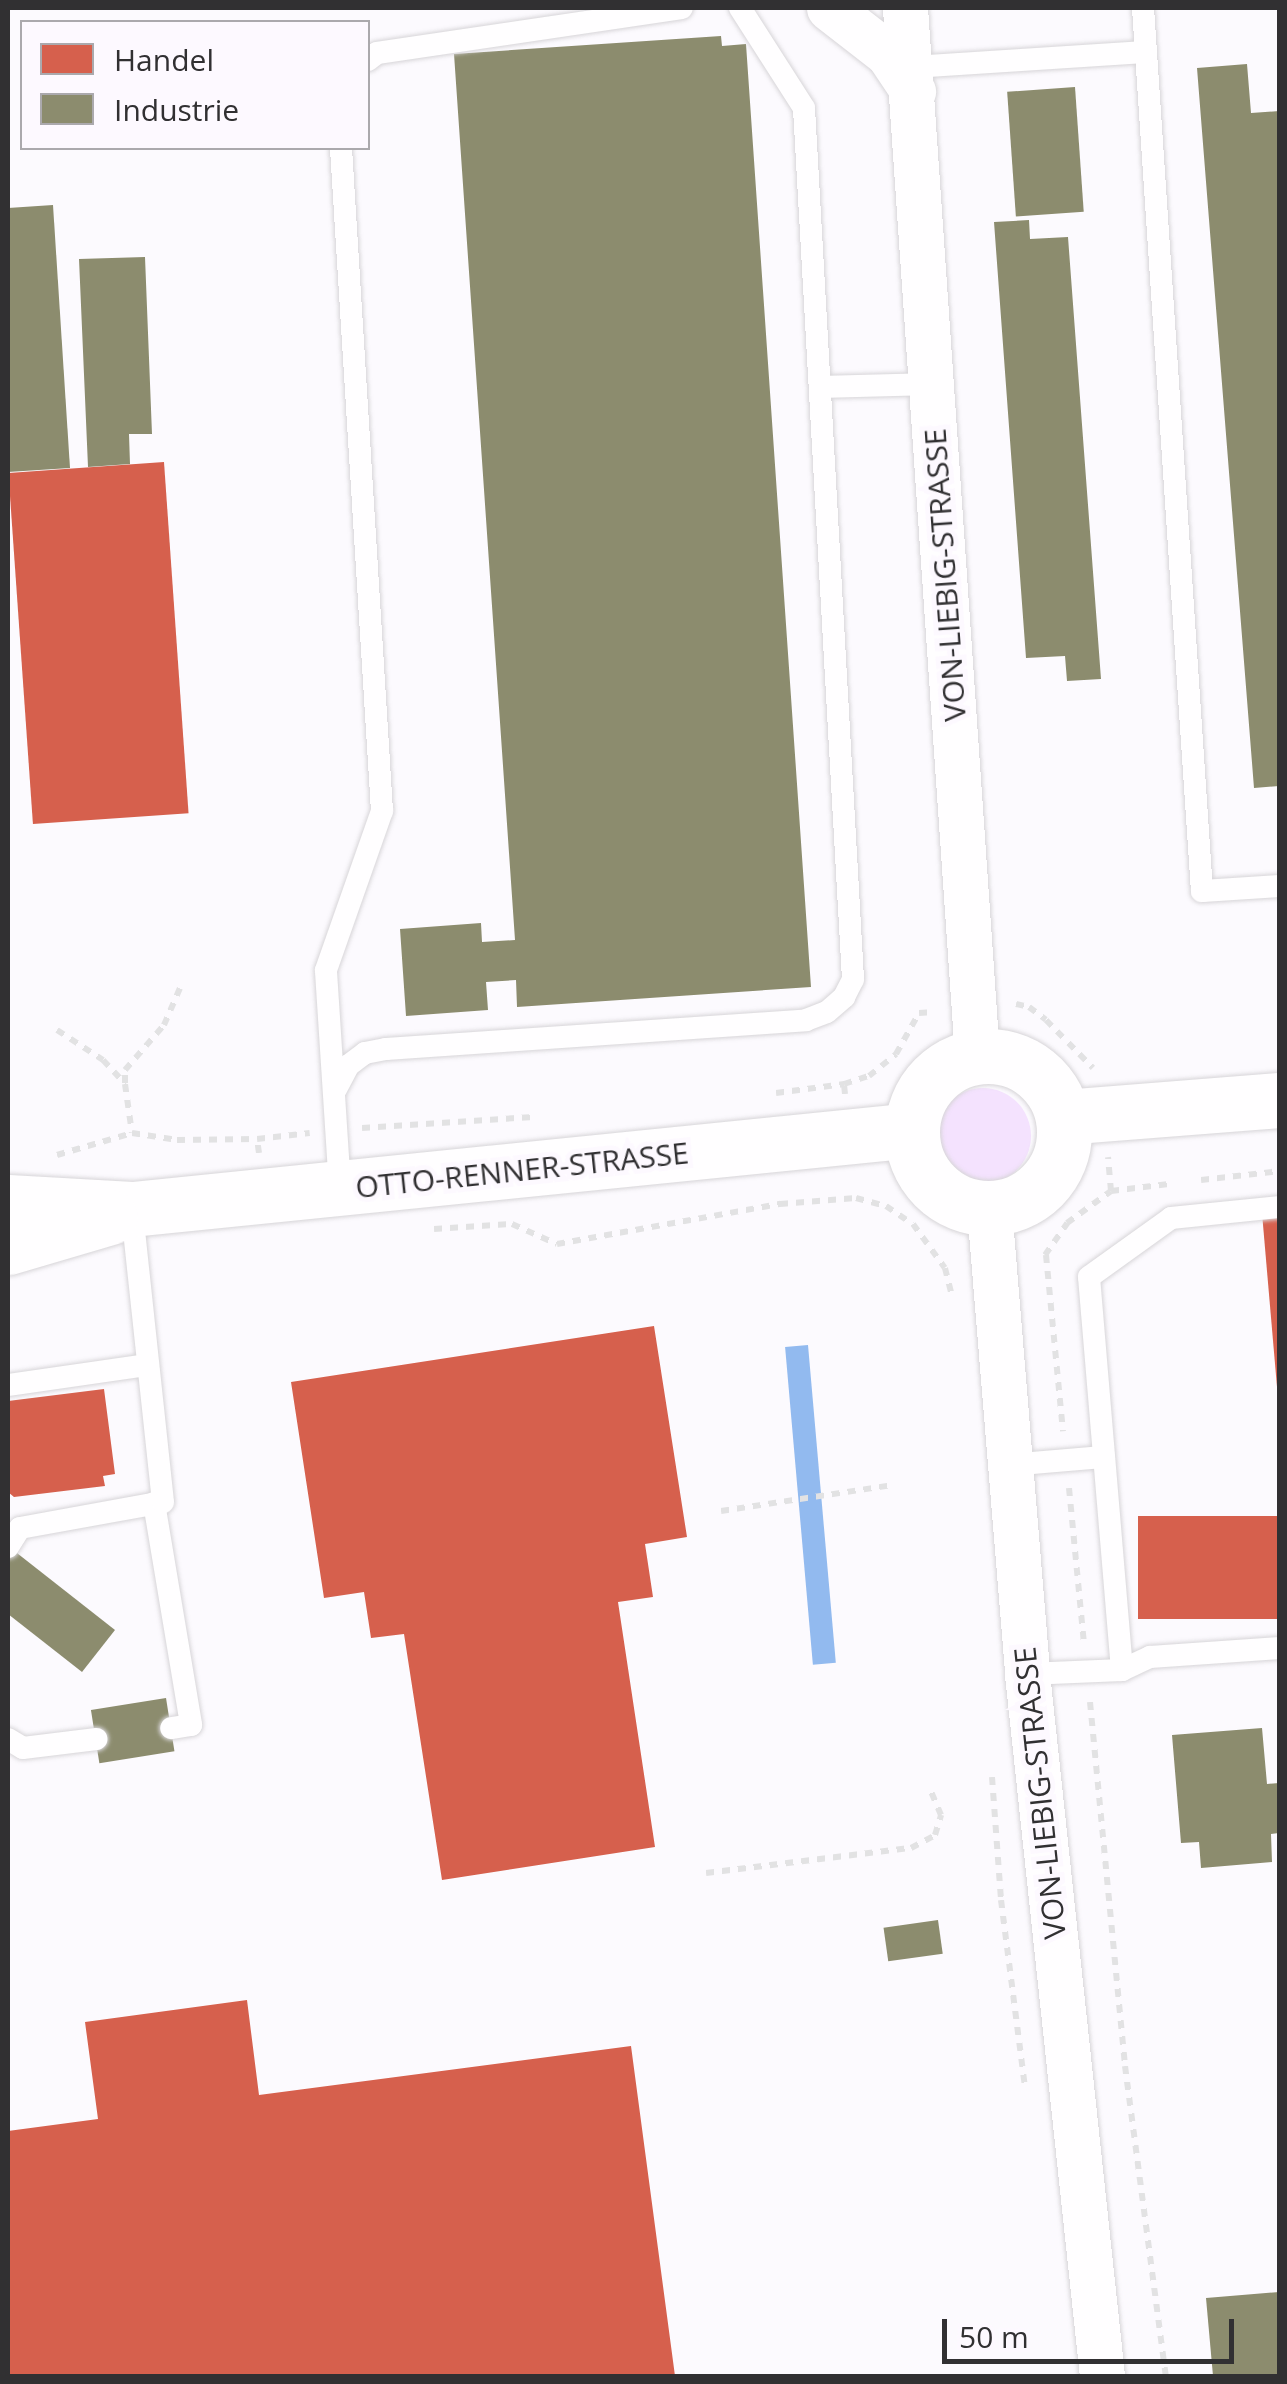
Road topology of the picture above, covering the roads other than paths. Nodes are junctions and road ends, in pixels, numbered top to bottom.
1 (682, 8) edge
2 (740, 8) edge
3 (829, 8) edge
4 (905, 8) edge
5 (1143, 8) edge
6 (1146, 52) junction
7 (370, 58) edge
8 (913, 80) junction
9 (341, 150) edge
10 (932, 384) junction
11 (821, 387) junction
12 (1280, 886) edge
13 (976, 1032) junction
14 (336, 1089) junction
15 (1280, 1100) edge
16 (1084, 1115) junction
17 (912, 1130) junction
18 (340, 1188) junction
19 (1280, 1207) edge
20 (132, 1210) junction
21 (991, 1234) junction
22 (8, 1236) edge
23 (146, 1364) junction
24 (8, 1385) edge
25 (1104, 1457) junction
26 (1008, 1465) junction
27 (154, 1503) junction
28 (12, 1530) edge
29 (1280, 1648) edge
30 (1122, 1670) junction
31 (1027, 1674) junction
32 (171, 1728) dead end
33 (8, 1738) edge
34 (96, 1738) dead end
35 (1102, 2376) edge

1 - 7 lane
2 - 11 lane
3 - 8 street
4 - 8 street, VON-LIEBIG-STRASSE
5 - 6 lane
6 - 8 lane
6 - 12 lane
8 - 10 street, VON-LIEBIG-STRASSE
9 - 14 lane
10 - 11 lane
10 - 13 street, VON-LIEBIG-STRASSE
11 - 14 lane
13 - 16 street
13 - 17 street
14 - 18 lane
15 - 16 street
16 - 21 street
17 - 18 street, OTTO-RENNER-STRASSE
17 - 21 street
18 - 20 street, OTTO-RENNER-STRASSE
19 - 25 lane
20 - 22 street, OTTO-RENNER-STRASSE
20 - 23 lane
21 - 26 street, VON-LIEBIG-STRASSE
23 - 24 lane
23 - 27 lane
25 - 26 lane
25 - 30 lane
26 - 31 street, VON-LIEBIG-STRASSE
27 - 28 lane
27 - 32 lane
29 - 30 lane
30 - 31 lane
31 - 35 street, VON-LIEBIG-STRASSE
33 - 34 lane

